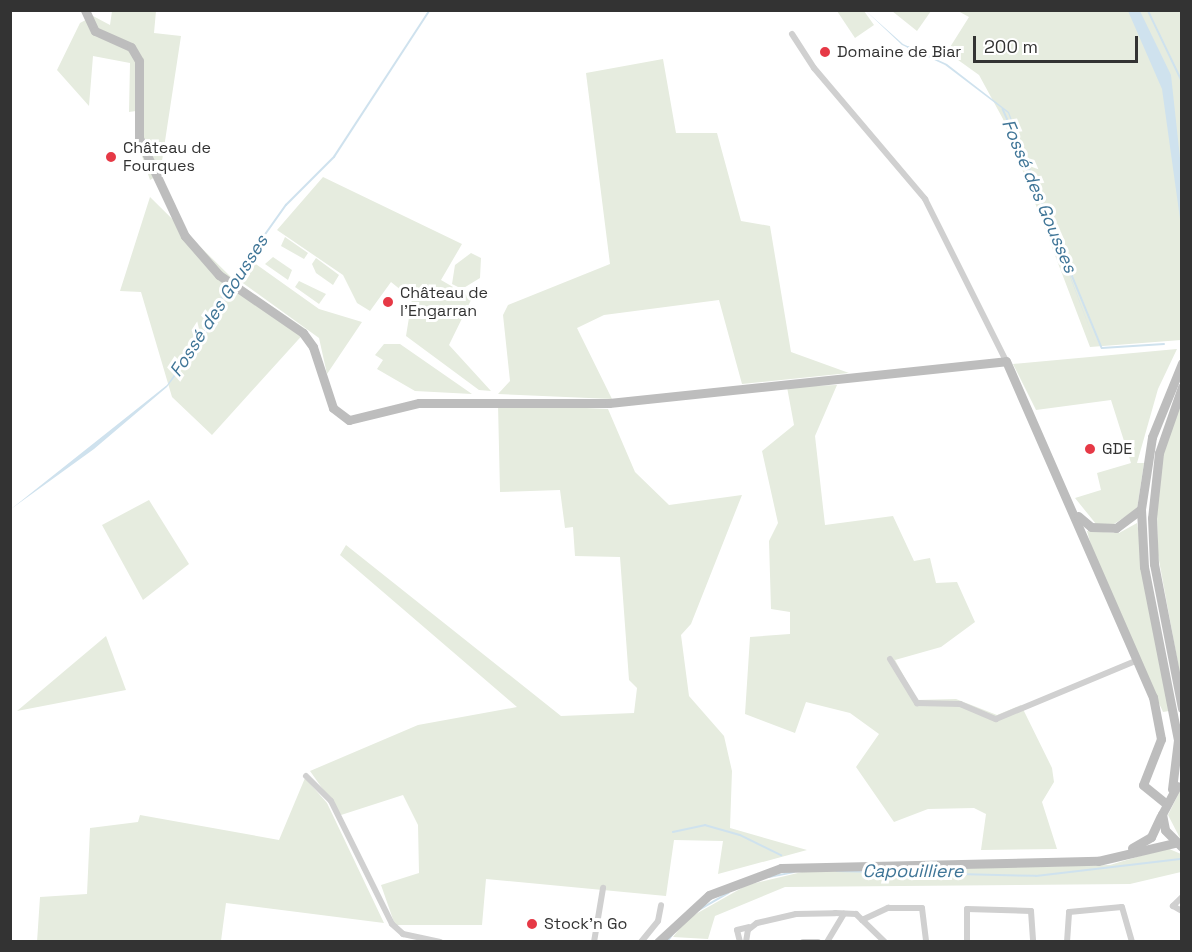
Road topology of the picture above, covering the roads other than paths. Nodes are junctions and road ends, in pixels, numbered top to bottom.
1 (85, 10) edge
2 (792, 34) dead end
3 (1006, 361) junction
4 (1182, 363) edge
5 (1182, 387) edge
6 (1142, 509) junction
7 (1075, 513) junction
8 (1085, 524) junction
9 (1082, 534) junction
10 (890, 659) dead end
11 (1135, 661) junction
12 (1182, 708) edge
13 (306, 776) dead end
14 (1182, 783) edge
15 (1172, 789) junction
16 (1164, 802) junction
17 (1162, 814) junction
18 (1178, 845) edge
19 (1108, 859) junction
20 (603, 888) dead end
21 (1182, 897) edge
22 (661, 906) dead end
23 (1182, 911) edge
24 (844, 914) junction
25 (862, 920) junction
26 (750, 927) junction
27 (440, 942) edge
28 (594, 942) edge
29 (641, 942) edge
30 (658, 942) edge
31 (740, 942) edge
32 (746, 942) edge
33 (803, 942) edge
34 (818, 942) edge
35 (828, 942) edge
36 (885, 942) edge
37 (926, 942) edge
38 (968, 942) edge
39 (1033, 942) edge
40 (1066, 942) edge
41 (1132, 942) edge

1 - 3 street
2 - 3 street
3 - 7 street
4 - 6 street
5 - 12 street
6 - 8 street
6 - 15 street
7 - 8 street
7 - 9 street
8 - 9 street
9 - 11 street
10 - 11 street
11 - 16 street
13 - 27 street
14 - 15 street
15 - 16 street
16 - 17 street
17 - 18 street
17 - 19 street
18 - 19 street
19 - 30 street
20 - 28 street
21 - 23 street
22 - 29 street
24 - 25 street
24 - 26 street
24 - 35 street
25 - 36 street
25 - 37 street
26 - 31 street
26 - 32 street
33 - 34 street
38 - 39 street
40 - 41 street

